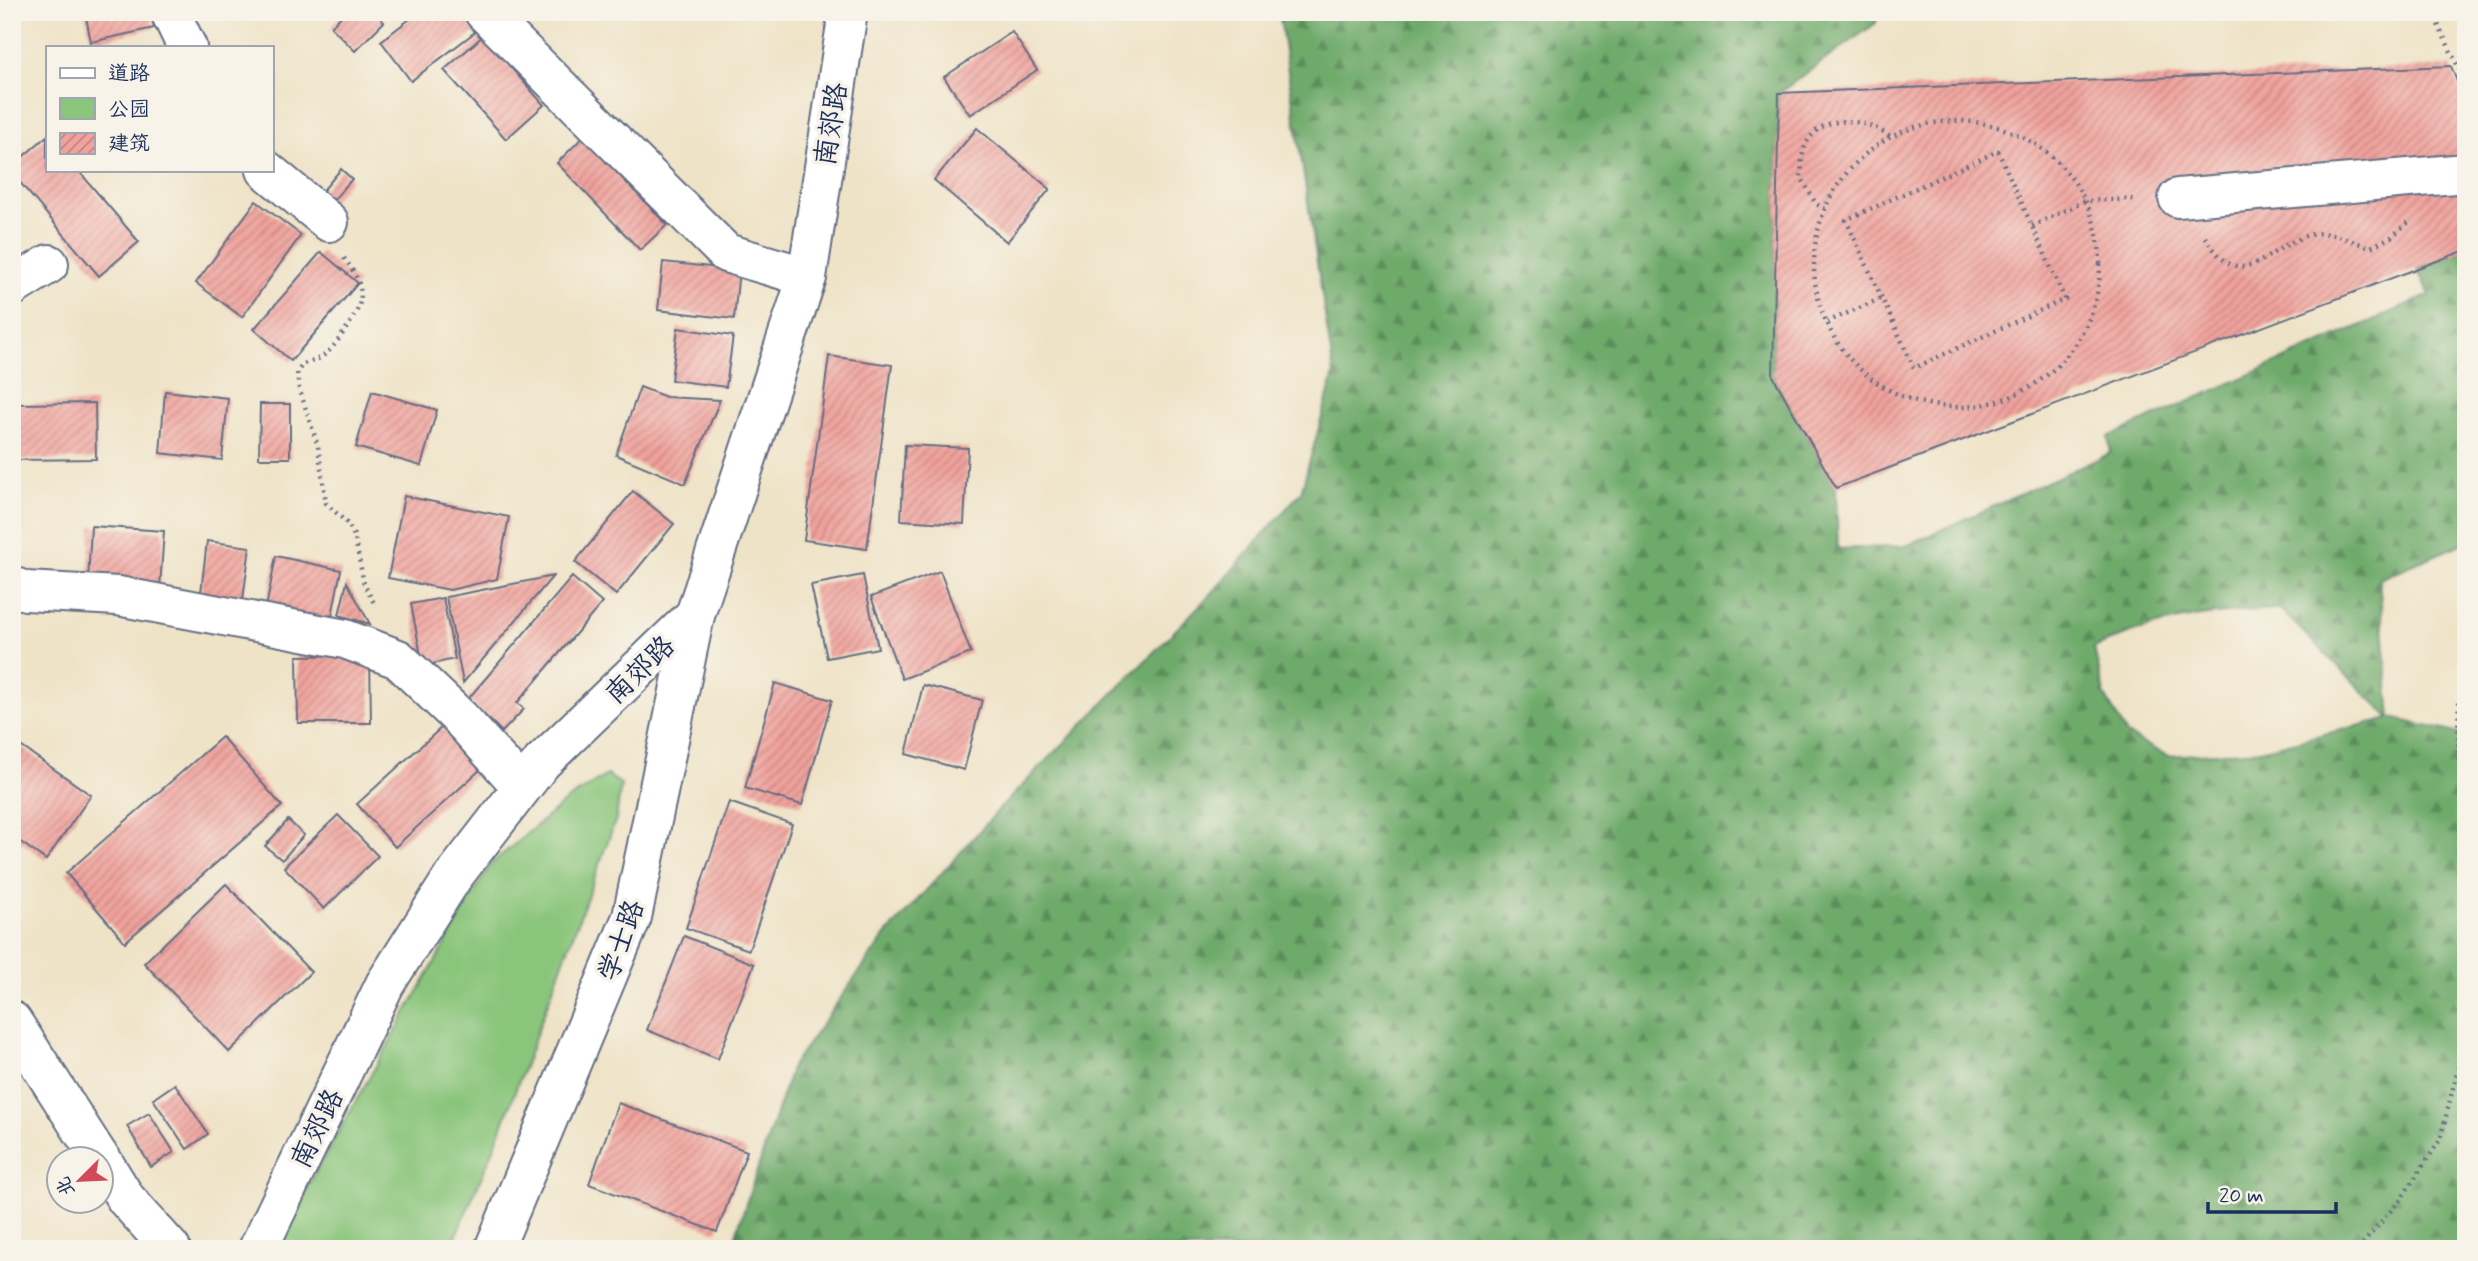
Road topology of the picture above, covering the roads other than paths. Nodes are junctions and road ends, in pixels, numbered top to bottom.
1 (170, 12) edge
2 (484, 12) edge
3 (848, 12) edge
4 (187, 46) edge
5 (268, 172) edge
6 (2466, 173) edge
7 (2182, 197) road end
8 (329, 222) road end
9 (49, 264) dead end
10 (807, 277) junction
11 (12, 287) edge
12 (12, 586) edge
13 (695, 615) junction
14 (522, 787) junction
15 (12, 1021) edge
16 (92, 1146) edge
17 (116, 1183) edge
18 (171, 1249) edge
19 (258, 1249) edge
20 (494, 1249) edge

1 - 4 main road
2 - 10 main road
3 - 10 main road, 南郊路
5 - 8 main road
6 - 7 main road
9 - 11 main road
10 - 13 main road, 南郊路
12 - 14 main road
13 - 14 main road, 南郊路
13 - 20 main road, 学士路
14 - 19 main road, 南郊路
15 - 16 main road
17 - 18 main road

